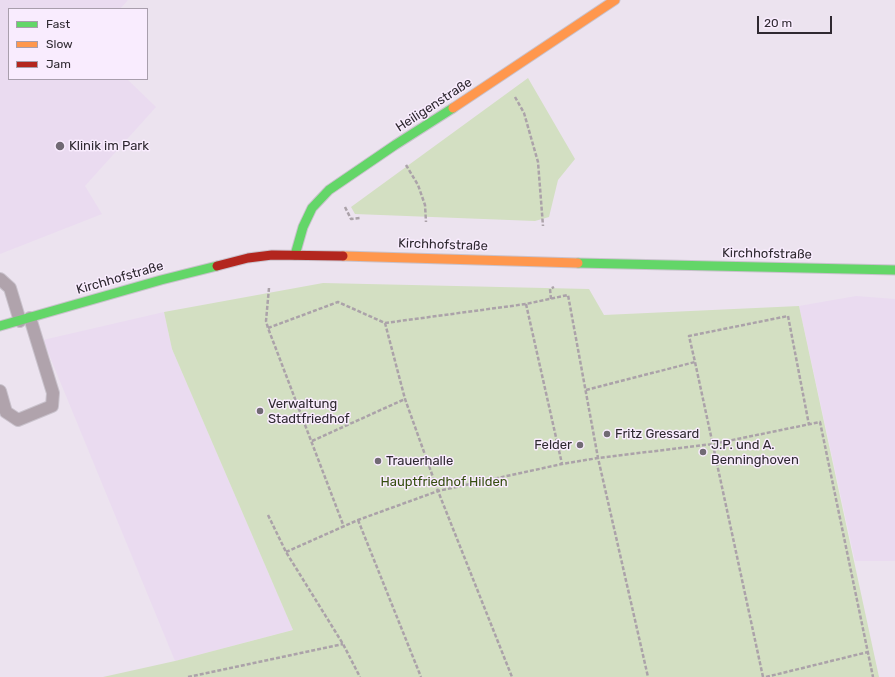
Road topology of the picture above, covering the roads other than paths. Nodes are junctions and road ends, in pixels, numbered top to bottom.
1 (615, 0) edge
2 (295, 255) junction
3 (895, 270) edge
4 (0, 279) edge
5 (25, 319) junction
6 (0, 326) edge
7 (0, 391) edge

1 - 2 main road, Heiligenstraße
2 - 3 main road, Kirchhofstraße
2 - 5 main road, Kirchhofstraße
4 - 5 lane
5 - 6 main road, Kirchhofstraße
5 - 7 lane

